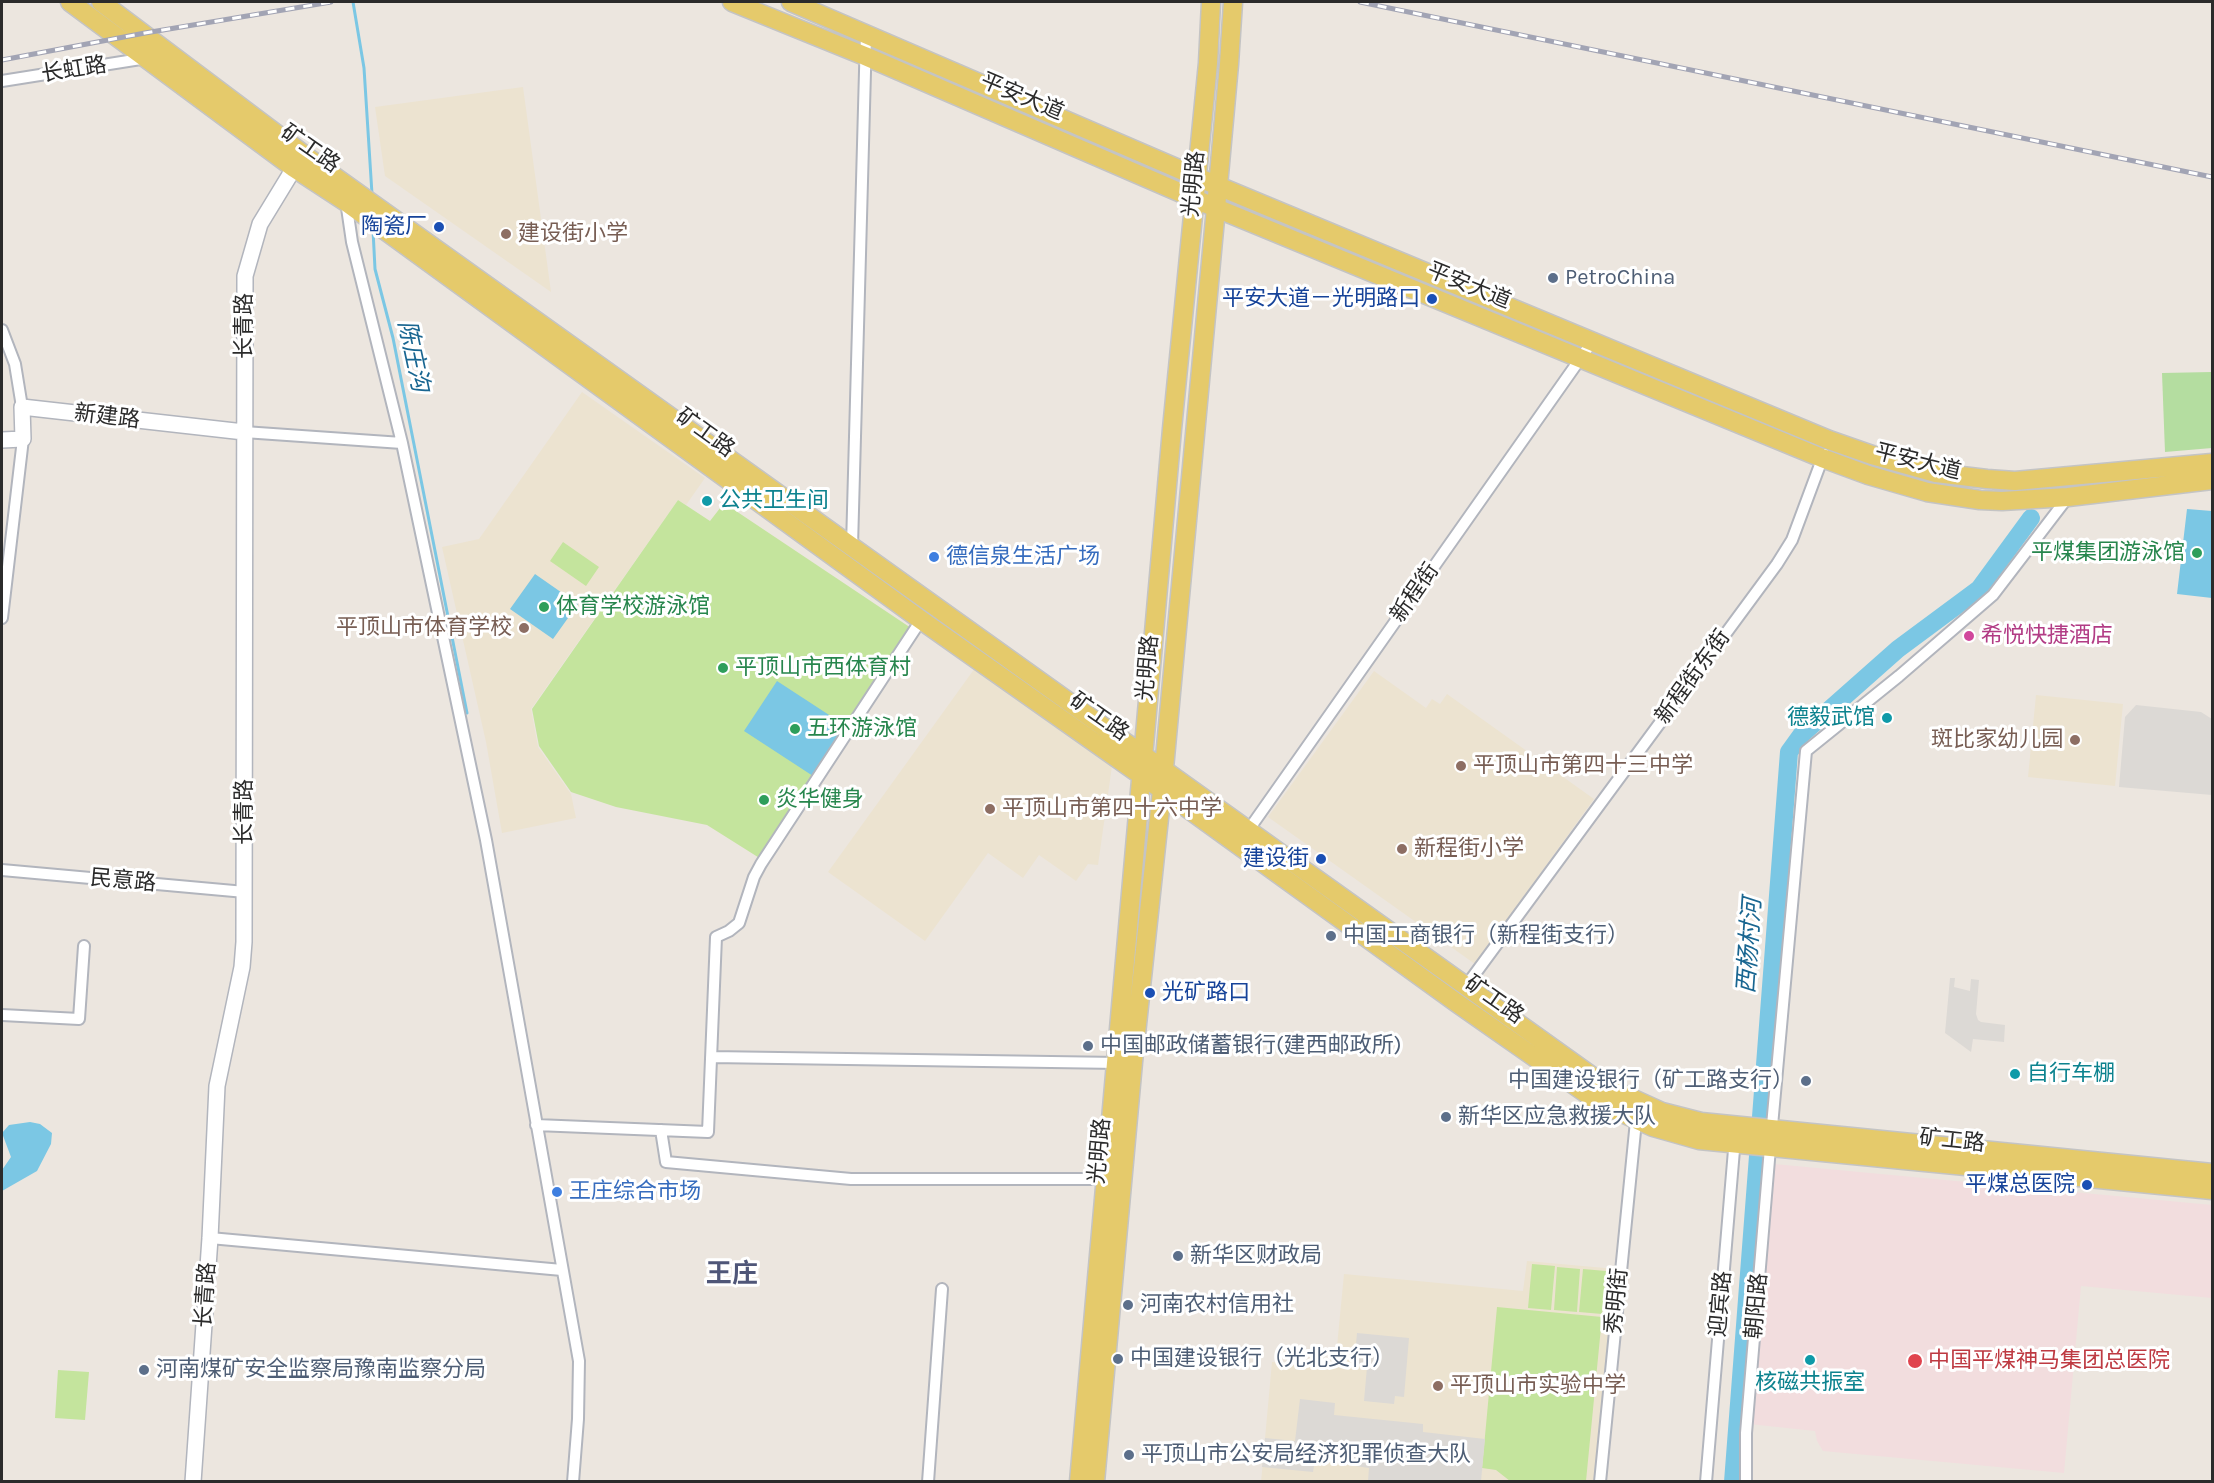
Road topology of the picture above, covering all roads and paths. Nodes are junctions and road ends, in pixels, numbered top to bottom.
1 (70, 2) edge
2 (101, 2) edge
3 (732, 2) edge
4 (790, 2) edge
5 (1211, 2) edge
6 (1233, 2) edge
7 (866, 35) junction
8 (865, 56) junction
9 (147, 58) junction
10 (2, 81) edge
11 (298, 161) junction
12 (1196, 177) junction
13 (1218, 186) junction
14 (350, 196) junction
15 (1194, 198) junction
16 (1216, 208) junction
17 (2, 330) edge
18 (1592, 342) junction
19 (1581, 358) junction
20 (22, 407) junction
21 (244, 432) junction
22 (23, 439) junction
23 (2, 440) edge
24 (1829, 440) junction
25 (402, 443) junction
26 (1822, 459) junction
27 (2212, 463) edge
28 (2212, 480) edge
29 (2068, 497) junction
30 (852, 546) junction
31 (2, 618) edge
32 (921, 620) junction
33 (1143, 753) junction
34 (1163, 767) junction
35 (1141, 776) junction
36 (1162, 790) junction
37 (1248, 829) junction
38 (1237, 844) junction
39 (2, 870) edge
40 (245, 892) junction
41 (84, 946) dead end
42 (1466, 986) junction
43 (2, 1015) edge
44 (711, 1057) junction
45 (1124, 1063) junction
46 (1636, 1121) junction
47 (536, 1125) junction
48 (661, 1130) junction
49 (1741, 1136) junction
50 (1771, 1139) junction
51 (2212, 1173) edge
52 (1106, 1179) junction
53 (2212, 1190) edge
54 (210, 1238) junction
55 (562, 1270) junction
56 (942, 1289) dead end
57 (193, 1482) edge
58 (573, 1482) edge
59 (928, 1482) edge
60 (1079, 1482) edge
61 (1095, 1482) edge
62 (1600, 1482) edge
63 (1706, 1482) edge
64 (1746, 1482) edge

1 - 9 main road, 矿工路
2 - 11 main road, 矿工路
3 - 8 main road, 平安大道
4 - 7 main road, 平安大道
5 - 12 main road, 光明路
6 - 13 main road, 光明路
7 - 8 street
7 - 12 main road, 平安大道
8 - 15 main road, 平安大道
8 - 30 street
9 - 10 street, 长虹路
9 - 11 main road, 矿工路
11 - 14 main road, 矿工路
11 - 21 street, 长青路
12 - 13 main road, 平安大道
12 - 15 main road, 光明路
13 - 16 main road, 光明路
13 - 18 main road, 平安大道
14 - 25 street
14 - 30 main road, 矿工路
14 - 32 main road, 矿工路
15 - 16 main road, 平安大道
15 - 33 main road, 光明路
16 - 19 main road, 平安大道
16 - 34 main road, 光明路
17 - 20 street
18 - 19 street, 新程街
18 - 24 main road, 平安大道
19 - 26 main road, 平安大道
19 - 37 street, 新程街
20 - 21 street, 新建路
20 - 22 street
21 - 25 street
21 - 40 street, 长青路
22 - 23 street
22 - 31 street
24 - 26 street, 新程街东街
24 - 27 main road, 平安大道
25 - 47 street
26 - 29 main road, 平安大道
26 - 42 street, 新程街东街
28 - 29 main road, 平安大道
29 - 50 street, 朝阳路
30 - 33 main road, 矿工路
32 - 35 main road, 矿工路
32 - 44 street
33 - 34 main road, 矿工路
33 - 35 main road, 光明路
34 - 36 main road, 光明路
34 - 37 main road, 矿工路
35 - 36 main road, 矿工路
35 - 45 main road, 光明路
36 - 38 main road, 矿工路
36 - 45 main road, 光明路
37 - 38 street, 新程街
37 - 42 main road, 矿工路
38 - 46 main road, 矿工路
39 - 40 street, 民意路
40 - 54 street, 长青路
41 - 43 street
42 - 49 main road, 矿工路
44 - 45 street
44 - 48 street
45 - 52 main road, 光明路
45 - 61 main road, 光明路
46 - 49 main road, 矿工路
46 - 62 street, 秀明街
47 - 48 street
47 - 55 street
48 - 52 street
49 - 50 main road, 矿工路
49 - 63 street, 迎宾路
50 - 51 main road, 矿工路
50 - 53 main road, 矿工路
50 - 64 street, 朝阳路
52 - 60 main road, 光明路
54 - 55 street
54 - 57 street, 长青路
55 - 58 street
56 - 59 street

